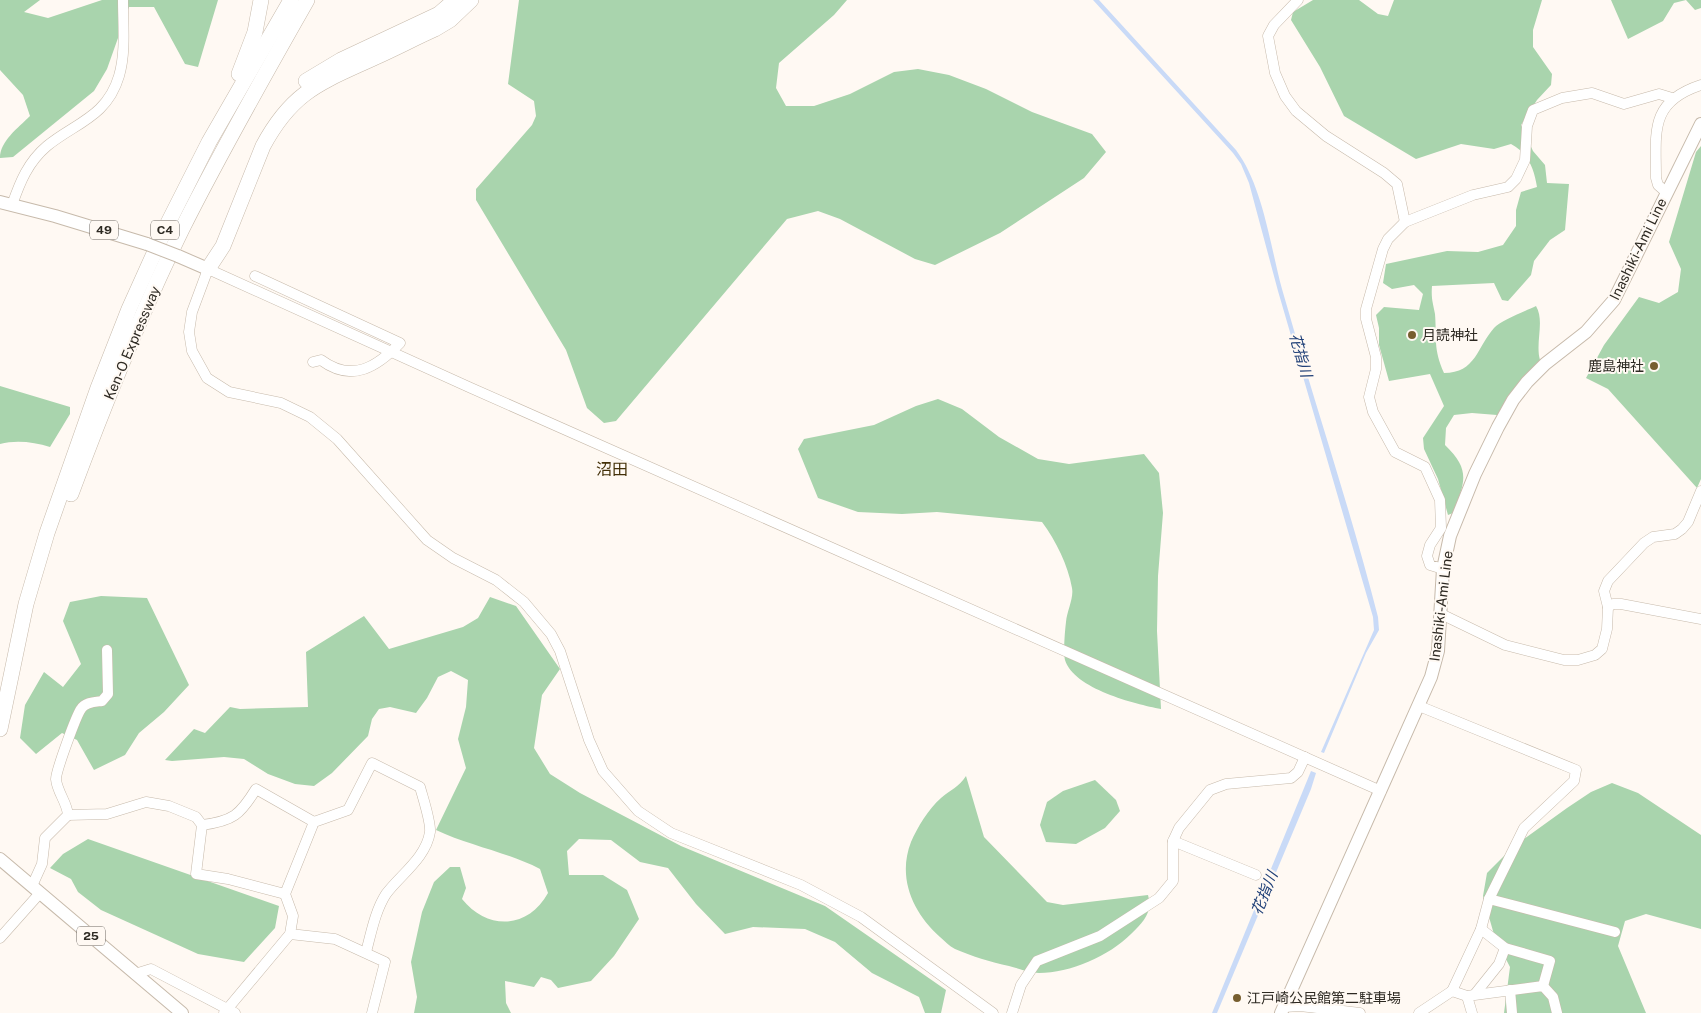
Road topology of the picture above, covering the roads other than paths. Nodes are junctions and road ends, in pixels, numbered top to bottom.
1 (123, 0) edge
2 (261, 0) edge
3 (291, 0) edge
4 (307, 0) edge
5 (311, 0) edge
6 (442, 0) edge
7 (455, 0) edge
8 (464, 0) edge
9 (471, 0) edge
10 (1298, 0) edge
11 (296, 19) junction
12 (410, 34) junction
13 (1701, 85) edge
14 (1672, 98) junction
15 (1701, 124) edge
16 (209, 142) junction
17 (1666, 192) junction
18 (6, 203) edge
19 (1404, 222) junction
20 (208, 269) junction
21 (256, 276) dead end
22 (392, 352) junction
23 (313, 362) dead end
24 (1701, 491) edge
25 (1443, 569) junction
26 (1608, 607) junction
27 (1442, 614) junction
28 (1701, 620) edge
29 (107, 650) dead end
30 (5, 706) junction
31 (1419, 706) junction
32 (0, 729) edge
33 (1305, 756) junction
34 (1381, 791) junction
35 (68, 815) junction
36 (314, 822) junction
37 (202, 825) junction
38 (1173, 841) junction
39 (0, 859) edge
40 (1256, 875) dead end
41 (36, 890) junction
42 (285, 894) junction
43 (1488, 899) junction
44 (1481, 929) junction
45 (1615, 932) dead end
46 (290, 934) junction
47 (0, 938) edge
48 (1505, 948) junction
49 (366, 952) junction
50 (135, 974) junction
51 (1543, 986) junction
52 (1510, 990) junction
53 (1452, 991) junction
54 (1471, 995) junction
55 (1282, 1010) edge
56 (229, 1011) edge
57 (182, 1013) edge
58 (372, 1013) edge
59 (993, 1013) edge
60 (1012, 1013) edge
61 (1360, 1013) edge
62 (1419, 1013) edge
63 (1472, 1013) edge
64 (1512, 1013) edge
65 (1557, 1013) edge

1 - 18 street
2 - 16 highway
3 - 16 highway, Ken-O Expressway / C4
4 - 11 highway, Ken-O Expressway / C4
5 - 11 highway
6 - 12 highway
7 - 12 highway
8 - 12 highway
9 - 12 highway
10 - 19 street
11 - 30 highway, Ken-O Expressway / C4
12 - 20 highway
13 - 14 street
14 - 17 street
14 - 19 street
15 - 17 main road, Inashiki-Ami Line
16 - 30 highway, Ken-O Expressway / C4
17 - 25 main road, Inashiki-Ami Line
18 - 20 main road, 49, bridge
19 - 25 street
20 - 22 street
20 - 59 street
21 - 22 street
22 - 23 street
22 - 33 street
24 - 26 street
25 - 27 main road, Inashiki-Ami Line
26 - 27 street
26 - 28 street
27 - 31 main road, Inashiki-Ami Line
29 - 35 street
30 - 32 highway, Ken-O Expressway / C4
31 - 34 main road, Inashiki-Ami Line
31 - 43 street
33 - 34 street
33 - 38 street
34 - 55 main road, Inashiki-Ami Line
35 - 37 street
35 - 41 street
36 - 37 street
36 - 42 street
36 - 49 street
37 - 42 street
38 - 40 street
38 - 60 street
39 - 41 main road, 25
41 - 47 street
41 - 50 main road, 25
42 - 46 street
43 - 44 street
43 - 45 street
44 - 48 street
44 - 53 street
46 - 49 street
46 - 56 street
48 - 51 street
48 - 54 street
49 - 58 street
50 - 56 street
50 - 57 main road, 25
51 - 52 street
51 - 65 street
52 - 54 street
52 - 64 street
53 - 54 street
53 - 62 street
54 - 63 street
55 - 61 street

